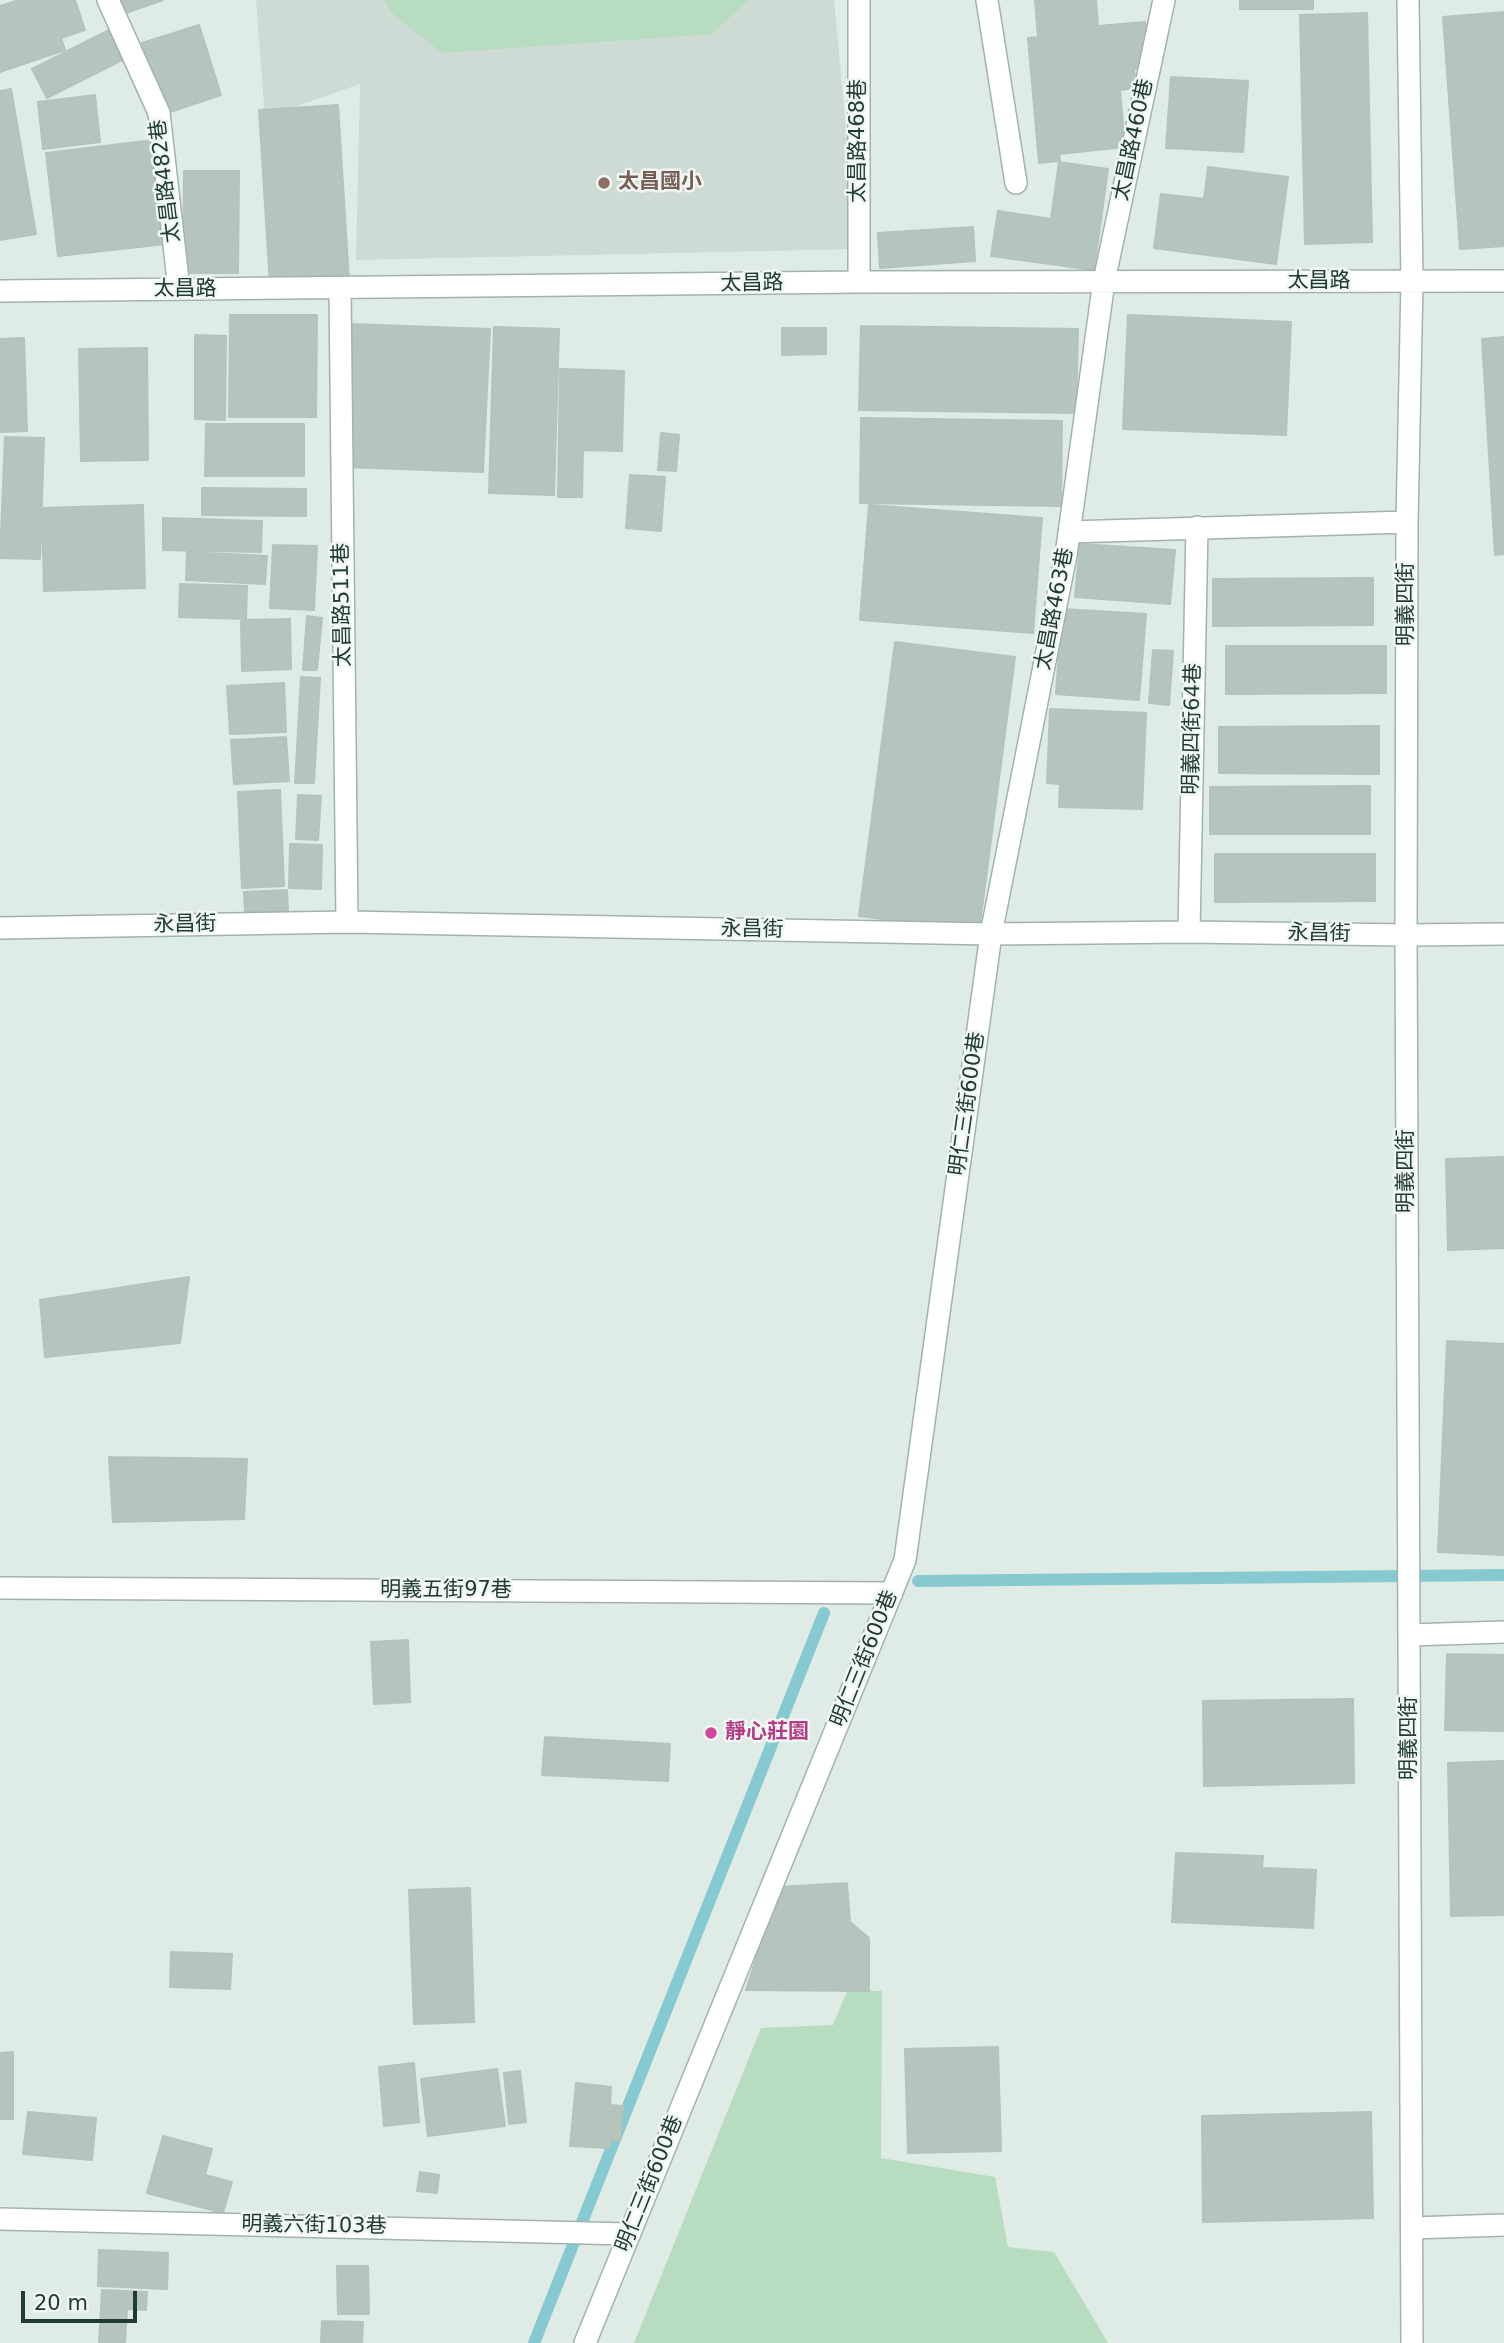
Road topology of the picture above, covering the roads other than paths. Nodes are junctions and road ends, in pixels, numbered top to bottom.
1 (108, 0) edge
2 (859, 0) edge
3 (987, 0) edge
4 (1164, 0) edge
5 (1408, 0) edge
6 (1017, 183) dead end
7 (1104, 281) junction
8 (1504, 281) edge
9 (859, 282) junction
10 (1412, 282) junction
11 (179, 289) junction
12 (340, 289) junction
13 (0, 291) edge
14 (1407, 522) junction
15 (1197, 527) junction
16 (1069, 532) junction
17 (347, 922) junction
18 (0, 928) edge
19 (1189, 932) junction
20 (991, 934) junction
21 (1504, 934) edge
22 (1406, 935) junction
23 (0, 1588) edge
24 (892, 1593) junction
25 (1504, 1632) edge
26 (1409, 1635) junction
27 (0, 2219) edge
28 (1504, 2225) edge
29 (1412, 2228) junction
30 (629, 2234) junction
31 (585, 2343) edge
32 (1412, 2343) edge

1 - 11 street, 太昌路482巷
2 - 9 street, 太昌路468巷
3 - 6 street
4 - 7 street, 太昌路460巷
5 - 10 street, 明義四街
7 - 9 street, 太昌路
7 - 10 street, 太昌路
7 - 16 street, 太昌路463巷
8 - 10 street, 太昌路
9 - 12 street, 太昌路
10 - 14 street, 明義四街
11 - 12 street, 太昌路
11 - 13 street, 太昌路
12 - 17 street, 太昌路511巷
14 - 15 street
14 - 22 street, 明義四街
15 - 16 street
15 - 19 street, 明義四街64巷
16 - 20 street, 太昌路463巷
17 - 18 street, 永昌街
17 - 20 street, 永昌街
19 - 20 street, 永昌街
19 - 22 street, 永昌街
20 - 24 street, 明仁三街600巷
21 - 22 street, 永昌街
22 - 26 street, 明義四街
23 - 24 street, 明義五街97巷
24 - 30 street, 明仁三街600巷
25 - 26 street
26 - 29 street, 明義四街
27 - 30 street, 明義六街103巷
28 - 29 street
29 - 32 street, 明義四街
30 - 31 street, 明仁三街600巷

